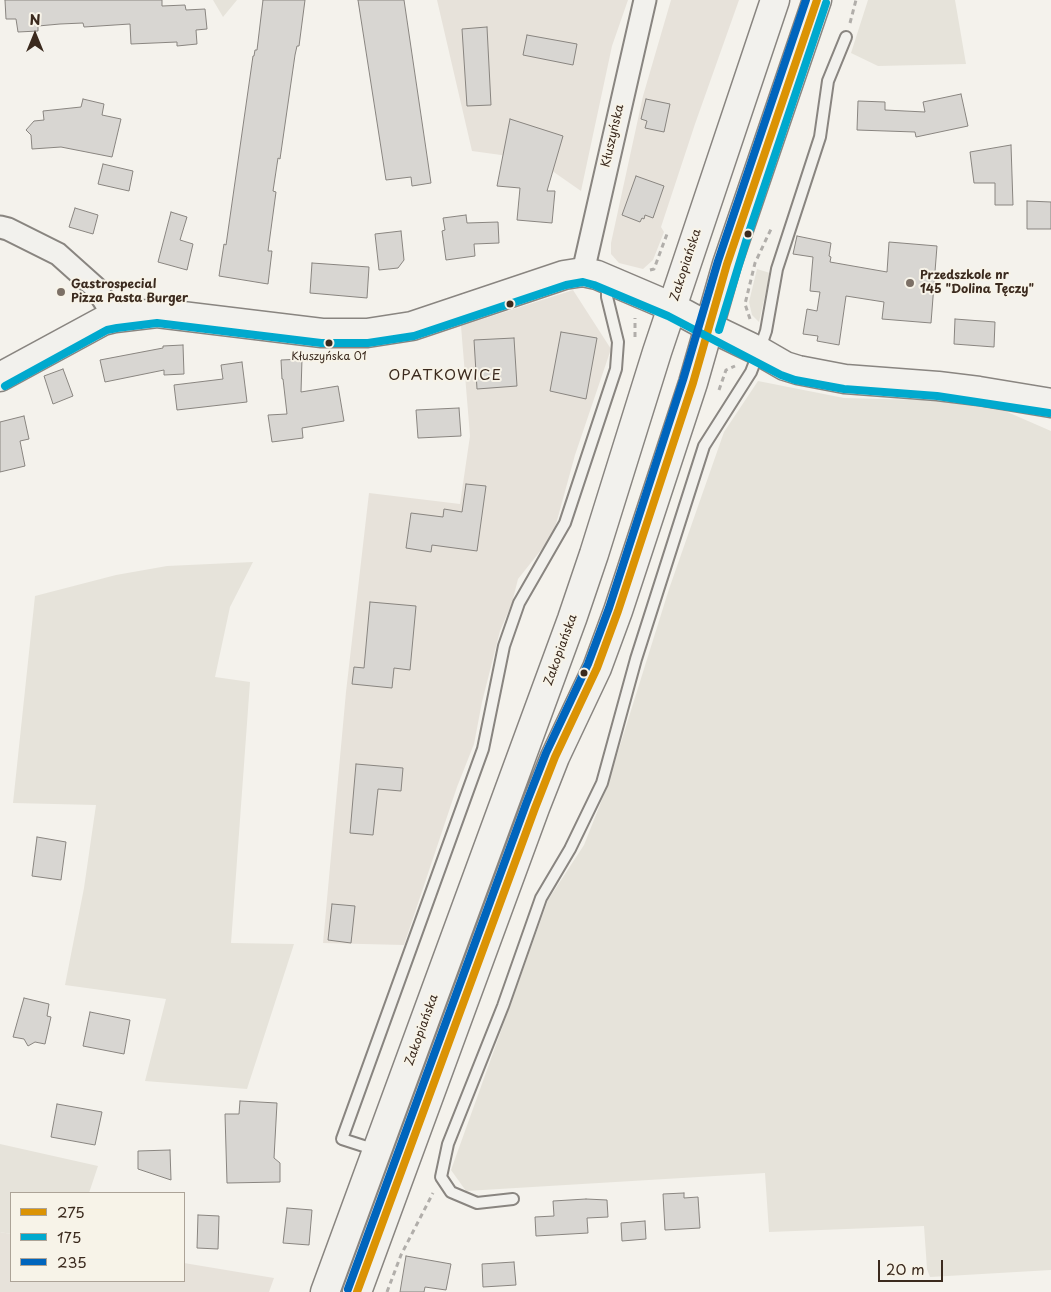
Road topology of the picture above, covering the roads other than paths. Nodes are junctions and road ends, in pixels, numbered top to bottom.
1 (645, 0) edge
2 (775, 0) edge
3 (817, 0) edge
4 (846, 37) road end
5 (0, 227) edge
6 (595, 276) junction
7 (672, 307) junction
8 (115, 318) junction
9 (709, 327) junction
10 (759, 351) junction
11 (0, 377) edge
12 (1051, 403) edge
13 (377, 1151) junction
14 (512, 1199) dead end
15 (325, 1292) edge
16 (357, 1292) edge

1 - 6 street, Kłuszyńska
2 - 7 main road, Zakopiańska
3 - 9 main road
4 - 10 lane
5 - 8 street
6 - 7 main road
6 - 8 main road
6 - 13 lane
7 - 9 main road
7 - 13 main road, Zakopiańska
8 - 11 main road
9 - 10 main road
9 - 16 main road
10 - 12 main road
10 - 14 lane
13 - 15 main road, Zakopiańska

